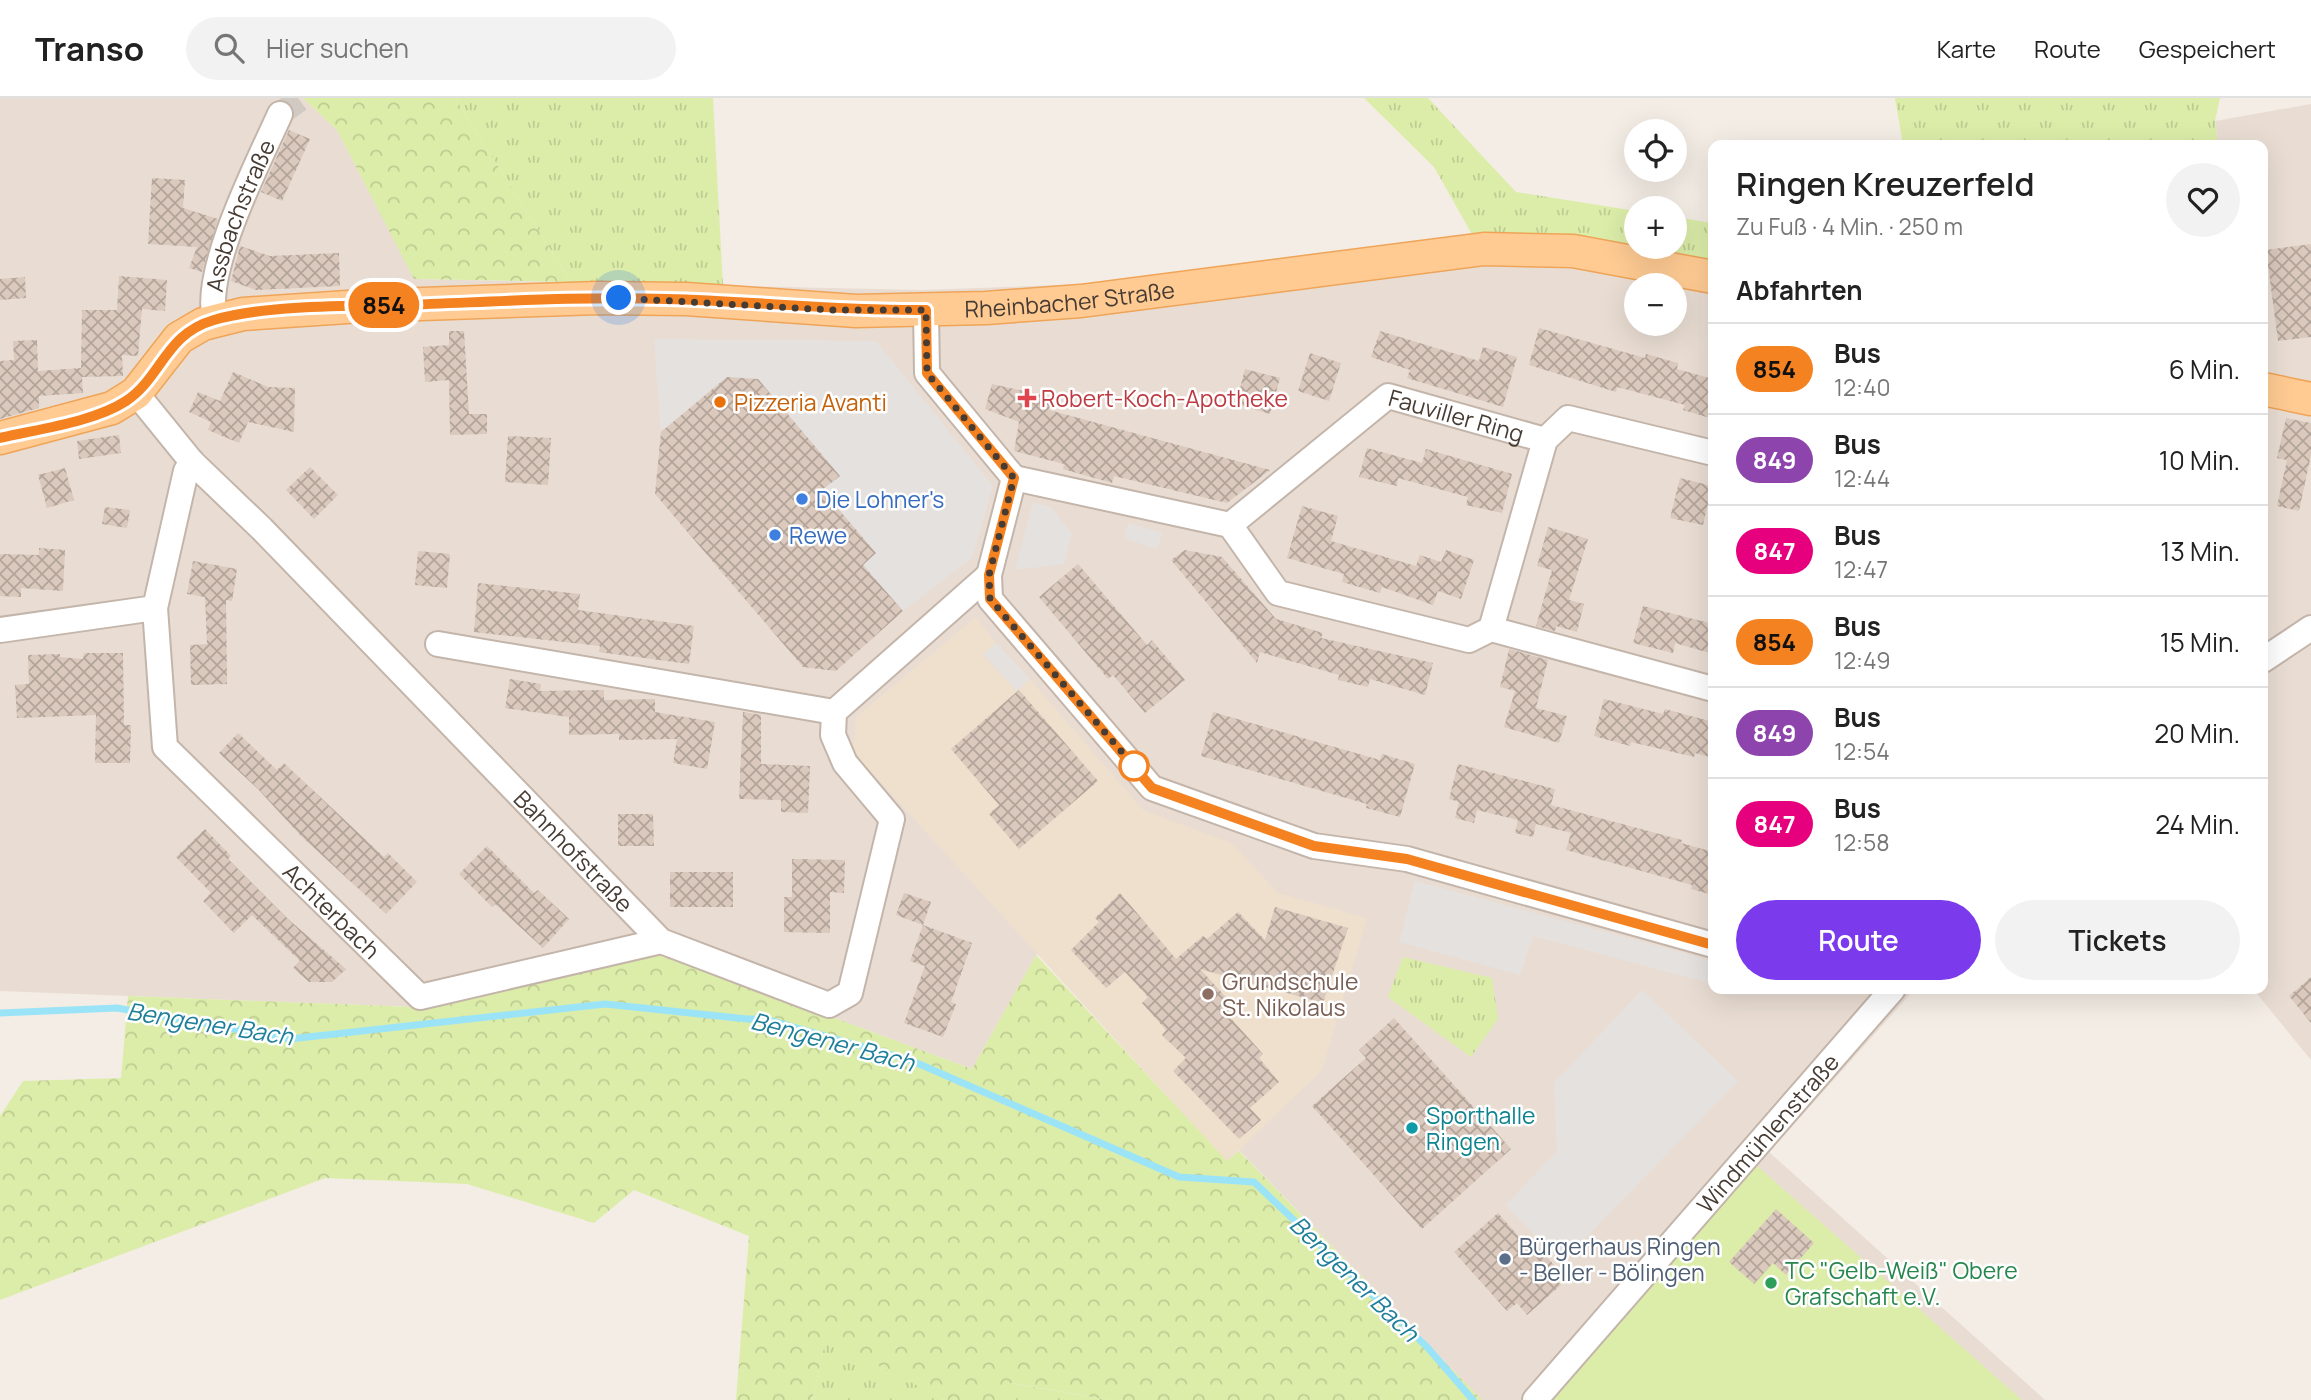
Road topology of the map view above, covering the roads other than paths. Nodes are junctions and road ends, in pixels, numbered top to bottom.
1 (280, 114) tunnel mouth
2 (1708, 276) edge
3 (926, 310) junction
4 (215, 319) junction
5 (2268, 390) edge
6 (136, 393) junction
7 (2311, 399) edge
8 (0, 438) edge
9 (1545, 440) junction
10 (1708, 452) edge
11 (192, 462) junction
12 (1014, 478) junction
13 (1230, 525) junction
14 (989, 575) junction
15 (155, 608) junction
16 (2311, 628) edge
17 (1491, 629) junction
18 (0, 630) edge
19 (438, 644) dead end
20 (2268, 657) edge
21 (1708, 687) edge
22 (834, 712) junction
23 (661, 941) junction
24 (1708, 944) edge
25 (1881, 994) edge
26 (1535, 1400) edge

1 - 4 street, Assbachstraße
2 - 3 main road, Rheinbacher Straße
3 - 4 main road, Rheinbacher Straße
3 - 12 street
4 - 6 main road, Rheinbacher Straße
5 - 7 main road
6 - 8 main road, Rheinbacher Straße
6 - 11 street, Bahnhofstraße
9 - 10 street, Fauviller Ring
9 - 13 street, Fauviller Ring
9 - 17 street
11 - 15 street
11 - 23 street, Bahnhofstraße
12 - 13 street
12 - 14 street
13 - 17 street
14 - 22 street
14 - 24 street
15 - 18 street
15 - 23 street, Achterbach
16 - 20 street
17 - 21 street
19 - 22 street
22 - 23 street, Bahnhofstraße
25 - 26 street, Windmühlenstraße

